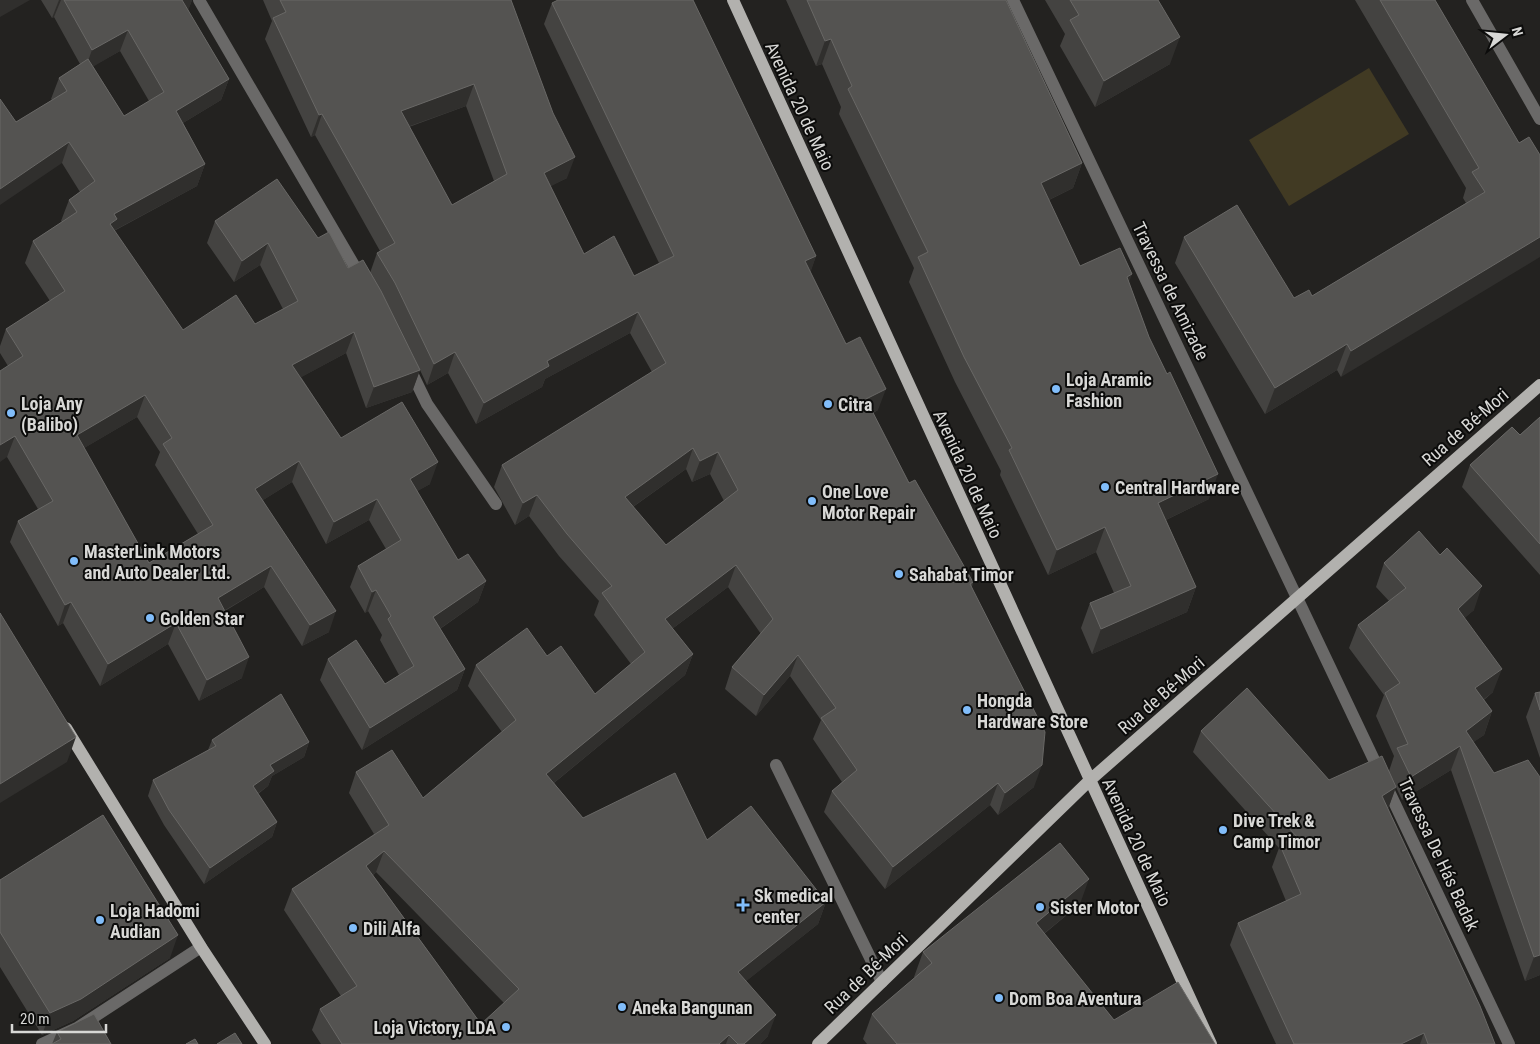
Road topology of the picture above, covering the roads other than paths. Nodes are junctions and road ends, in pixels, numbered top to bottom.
1 (199, 0) edge
2 (733, 0) edge
3 (1013, 0) edge
4 (1472, 0) edge
5 (1540, 119) edge
6 (370, 292) edge
7 (401, 351) edge
8 (1540, 385) edge
9 (496, 504) dead end
10 (1298, 597) junction
11 (57, 713) edge
12 (776, 765) dead end
13 (1089, 781) junction
14 (201, 947) junction
15 (882, 982) junction
16 (42, 1044) edge
17 (265, 1044) edge
18 (818, 1044) edge
19 (1211, 1044) edge
20 (1509, 1044) edge

1 - 6 street
2 - 13 main road, Avenida 20 de Maio
3 - 10 street, Travessa de Amizade
4 - 5 street
7 - 9 street
8 - 10 main road, Rua de Bé-Mori
10 - 13 main road, Rua de Bé-Mori
10 - 20 street, Travessa De Hás Badak
11 - 14 main road
12 - 15 street
13 - 15 main road, Rua de Bé-Mori
13 - 19 main road, Avenida 20 de Maio
14 - 16 street
14 - 17 main road
15 - 18 main road, Rua de Bé-Mori

